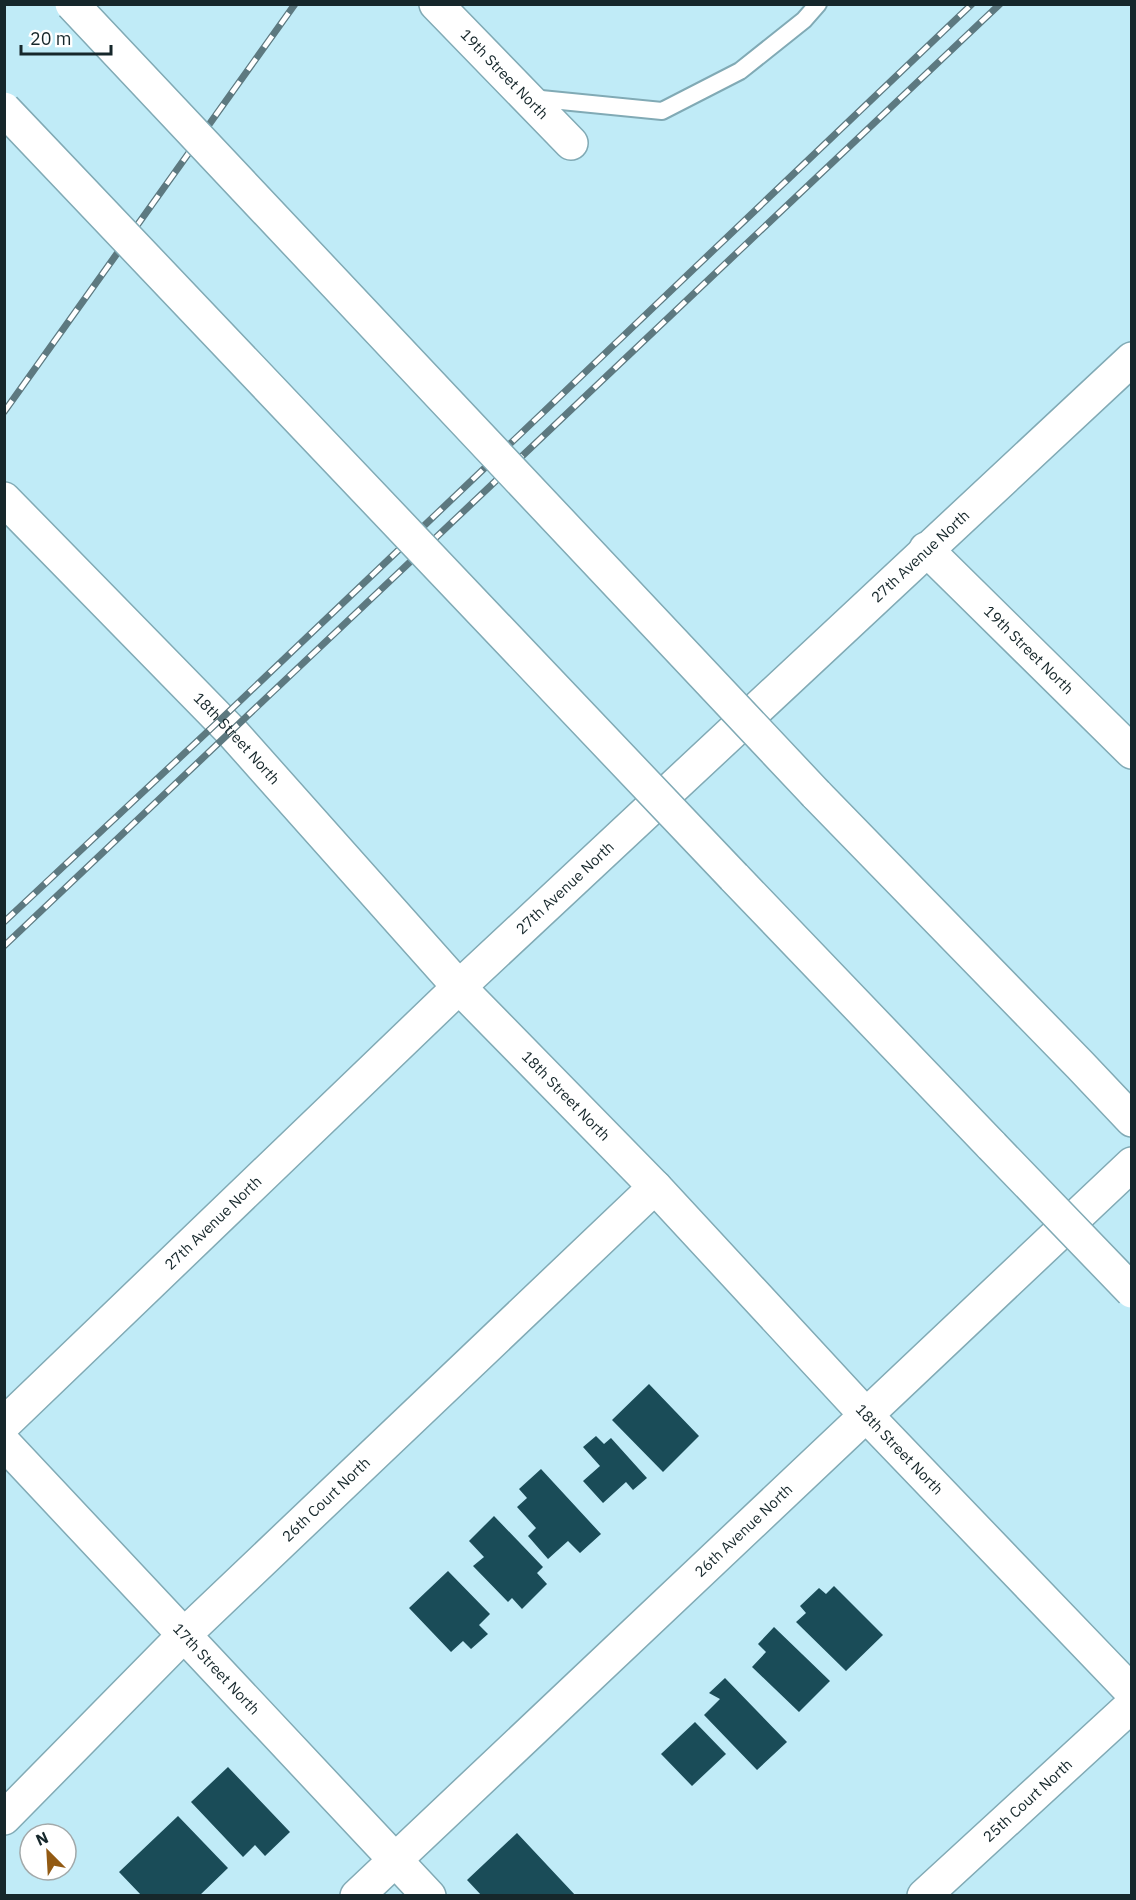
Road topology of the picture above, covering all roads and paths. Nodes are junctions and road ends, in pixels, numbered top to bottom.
1 (72, 4) edge
2 (436, 4) edge
3 (818, 4) edge
4 (528, 98) junction
5 (4, 109) edge
6 (571, 142) dead end
7 (1131, 359) edge
8 (4, 499) edge
9 (926, 549) junction
10 (1131, 749) edge
11 (459, 987) junction
12 (1131, 1120) edge
13 (1131, 1164) edge
14 (655, 1187) junction
15 (1131, 1292) edge
16 (866, 1415) junction
17 (4, 1424) edge
18 (4, 1443) edge
19 (184, 1635) junction
20 (1131, 1692) edge
21 (1131, 1705) edge
22 (4, 1818) edge
23 (395, 1860) junction
24 (357, 1896) edge
25 (429, 1896) edge
26 (924, 1896) edge

1 - 12 main road, bridge
2 - 4 main road, 19th Street North
3 - 4 lane
4 - 6 main road, 19th Street North
5 - 15 main road, bridge
7 - 9 main road, 27th Avenue North
8 - 11 main road, 18th Street North
9 - 10 main road, 19th Street North
9 - 11 main road, 27th Avenue North
11 - 14 main road, 18th Street North
11 - 17 main road, 27th Avenue North
13 - 16 main road, 26th Avenue North
14 - 16 main road, 18th Street North
14 - 19 main road, 26th Court North
16 - 20 main road, 18th Street North
16 - 23 main road, 26th Avenue North
18 - 19 main road, 17th Street North
19 - 22 main road, 26th Court North
19 - 23 main road, 17th Street North
21 - 26 main road, 25th Court North
23 - 24 main road, 26th Avenue North
23 - 25 main road, 17th Street North

